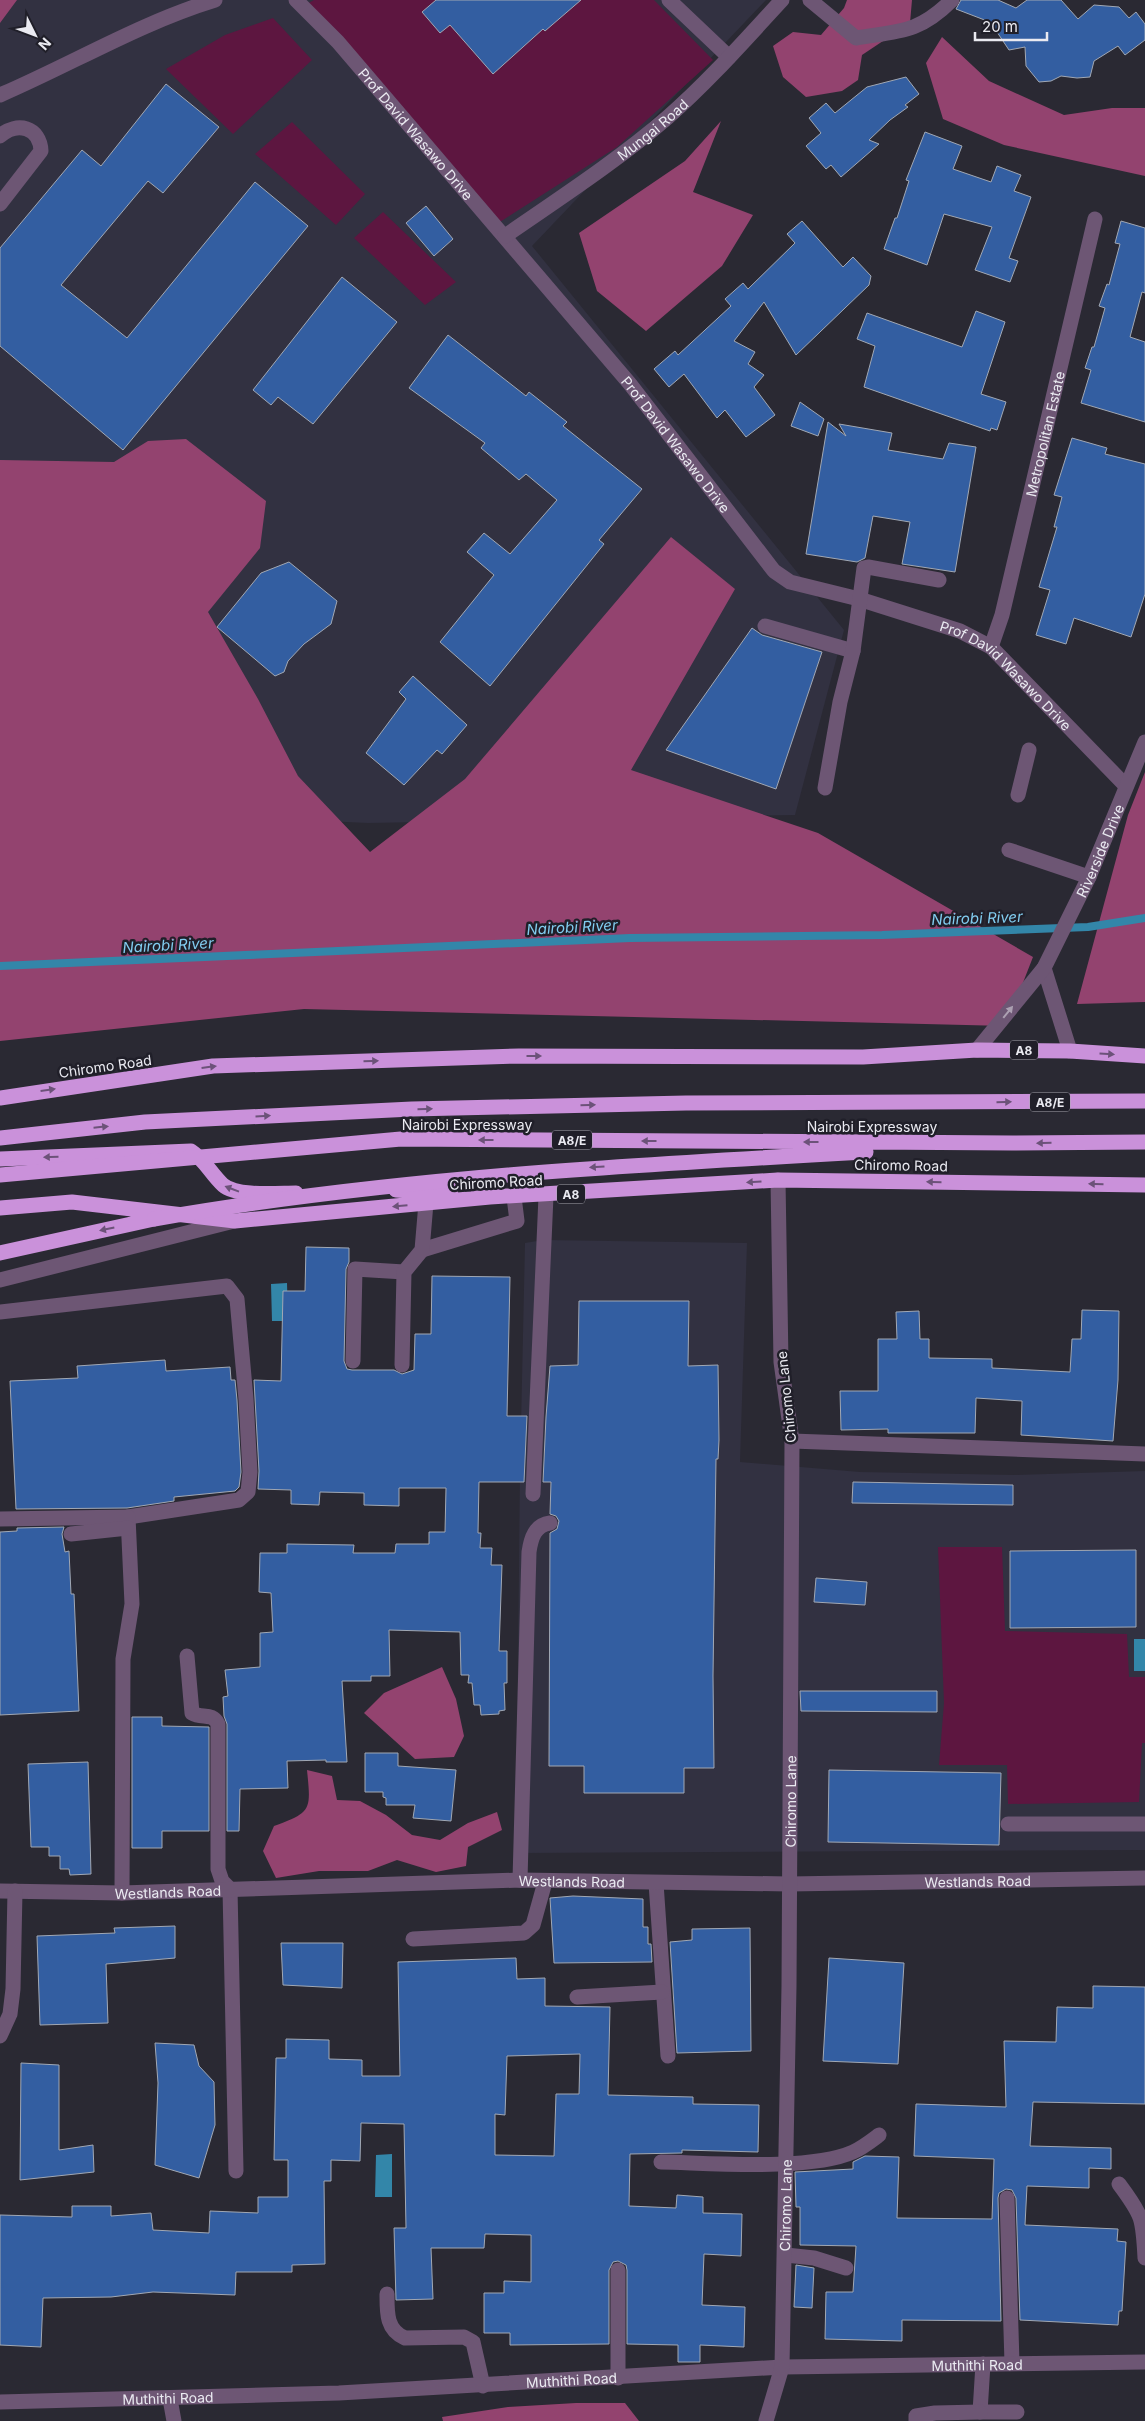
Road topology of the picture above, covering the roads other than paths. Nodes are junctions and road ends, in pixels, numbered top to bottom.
1 (215, 0) edge
2 (296, 0) edge
3 (669, 0) edge
4 (782, 0) edge
5 (810, 0) edge
6 (952, 0) edge
7 (729, 57) junction
8 (0, 95) edge
9 (0, 136) edge
10 (0, 204) edge
11 (1095, 218) dead end
12 (505, 236) junction
13 (939, 580) dead end
14 (859, 599) junction
15 (765, 626) dead end
16 (991, 647) junction
17 (853, 651) junction
18 (1145, 742) edge
19 (1029, 750) dead end
20 (1126, 786) junction
21 (825, 788) dead end
22 (1018, 795) dead end
23 (1009, 850) dead end
24 (1089, 877) junction
25 (1047, 962) junction
26 (977, 1050) junction
27 (1070, 1051) junction
28 (1145, 1056) edge
29 (0, 1098) edge
30 (1145, 1101) edge
31 (0, 1138) edge
32 (1145, 1142) edge
33 (1012, 1144) junction
34 (0, 1159) edge
35 (0, 1176) edge
36 (778, 1180) junction
37 (1145, 1185) edge
38 (546, 1196) junction
39 (514, 1197) junction
40 (490, 1198) junction
41 (426, 1203) junction
42 (0, 1208) edge
43 (235, 1221) junction
44 (422, 1250) junction
45 (0, 1253) edge
46 (404, 1272) junction
47 (0, 1280) edge
48 (0, 1312) edge
49 (353, 1361) dead end
50 (402, 1365) dead end
51 (792, 1441) junction
52 (1145, 1454) edge
53 (533, 1494) dead end
54 (0, 1519) edge
55 (128, 1523) junction
56 (550, 1523) dead end
57 (71, 1534) dead end
58 (187, 1656) dead end
59 (1008, 1824) dead end
60 (1145, 1824) edge
61 (1145, 1878) edge
62 (520, 1880) junction
63 (545, 1882) junction
64 (656, 1883) junction
65 (789, 1884) junction
66 (230, 1889) junction
67 (8, 1891) edge
68 (122, 1893) junction
69 (413, 1939) dead end
70 (662, 1992) junction
71 (577, 1997) dead end
72 (0, 2036) edge
73 (668, 2056) dead end
74 (879, 2136) dead end
75 (661, 2162) dead end
76 (786, 2163) junction
77 (236, 2171) dead end
78 (1119, 2184) dead end
79 (1007, 2198) dead end
80 (786, 2255) junction
81 (1145, 2258) edge
82 (846, 2268) dead end
83 (618, 2270) dead end
84 (387, 2294) dead end
85 (1145, 2362) edge
86 (983, 2364) junction
87 (1012, 2364) junction
88 (782, 2367) junction
89 (618, 2378) junction
90 (483, 2386) junction
91 (170, 2398) junction
92 (0, 2402) edge
93 (980, 2412) junction
94 (1016, 2412) dead end
95 (174, 2421) edge
96 (766, 2421) edge
97 (916, 2421) edge

1 - 8 street
2 - 12 street, Prof David Wasawo Drive
3 - 7 street
4 - 7 street, Mungai Road
5 - 6 street
7 - 12 street, Mungai Road
9 - 10 street
11 - 16 street, Metropolitan Estate
12 - 14 street, Prof David Wasawo Drive
13 - 14 street
14 - 16 street, Prof David Wasawo Drive
14 - 17 street
15 - 17 street
16 - 20 street, Prof David Wasawo Drive
17 - 21 street
18 - 20 street, Riverside Drive
19 - 22 street
20 - 24 street, Riverside Drive
23 - 24 street
24 - 25 street, Riverside Drive
26 -> 25 street, Riverside Drive
25 - 27 street
26 - 27 highway, Chiromo Road / A8
29 -> 26 highway, Chiromo Road / A8
27 -> 28 highway, Chiromo Road / A8
31 -> 30 highway, Nairobi Expressway / A8/E
32 -> 33 highway, Nairobi Expressway / A8/E, bridge
33 -> 35 highway, Nairobi Expressway / A8/E, bridge
33 -> 45 highway, bridge
40 -> 34 highway
37 -> 36 highway, Chiromo Road / A8
36 -> 38 highway, Chiromo Road / A8
36 - 51 street, Chiromo Lane
38 - 39 highway, Chiromo Road / A8
38 - 53 street
39 - 40 highway, Chiromo Road / A8
39 - 44 street
40 - 41 highway, Chiromo Road / A8
41 -> 43 highway, Chiromo Road / A8
41 - 44 street
42 - 43 highway, Chiromo Road / A8
43 - 47 street
44 - 46 street
46 - 49 street
46 - 50 street
48 - 55 street
51 - 52 street
51 - 65 street, Chiromo Lane
54 - 55 street
55 - 57 street
55 - 68 street
56 - 62 street
58 - 66 street
59 - 60 street
61 - 65 street, Westlands Road
62 - 63 street, Westlands Road
62 - 66 street, Westlands Road
63 - 64 street, Westlands Road
63 - 69 street
64 - 65 street, Westlands Road
64 - 70 street
65 - 76 street, Chiromo Lane
66 - 68 street, Westlands Road
66 - 77 street
67 - 68 street, Westlands Road
67 - 72 street
70 - 71 street
70 - 73 street
74 - 76 street
75 - 76 street
76 - 80 street, Chiromo Lane
78 - 81 street
79 - 87 street
80 - 82 street
80 - 88 street, Chiromo Lane
83 - 89 street
84 - 90 street
85 - 87 street, Muthithi Road
86 - 87 street, Muthithi Road
86 - 88 street, Muthithi Road
86 - 93 street
88 - 89 street, Muthithi Road
88 - 96 street, Chiromo Lane
89 - 90 street, Muthithi Road
90 - 91 street, Muthithi Road
91 - 92 street, Muthithi Road
91 - 95 street
93 - 94 street
93 - 97 street

